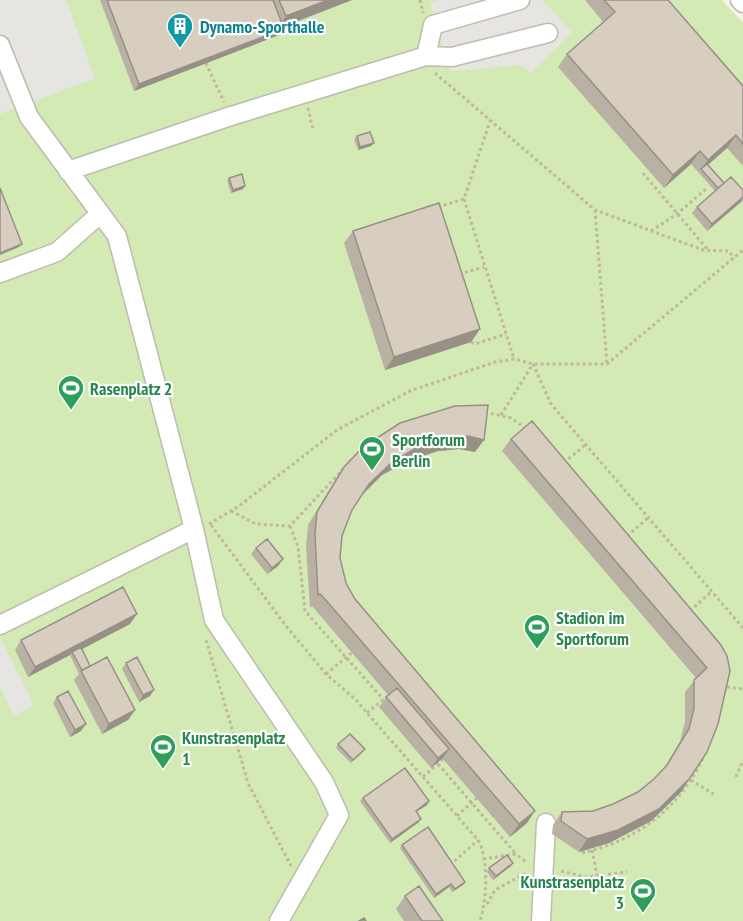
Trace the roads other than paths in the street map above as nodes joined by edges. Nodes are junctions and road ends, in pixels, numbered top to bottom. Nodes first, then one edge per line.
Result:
1 (520, 0) edge
2 (740, 0) edge
3 (743, 3) edge
4 (548, 33) dead end
5 (0, 45) edge
6 (426, 56) junction
7 (68, 171) junction
8 (100, 214) junction
9 (0, 273) edge
10 (202, 526) junction
11 (0, 625) edge
12 (546, 823) dead end
13 (279, 921) edge
14 (541, 921) edge

1 - 6 street
2 - 3 street
4 - 6 street
5 - 7 street
6 - 7 street
7 - 8 street
8 - 9 street
8 - 10 street
10 - 11 street
10 - 13 street
12 - 14 street

